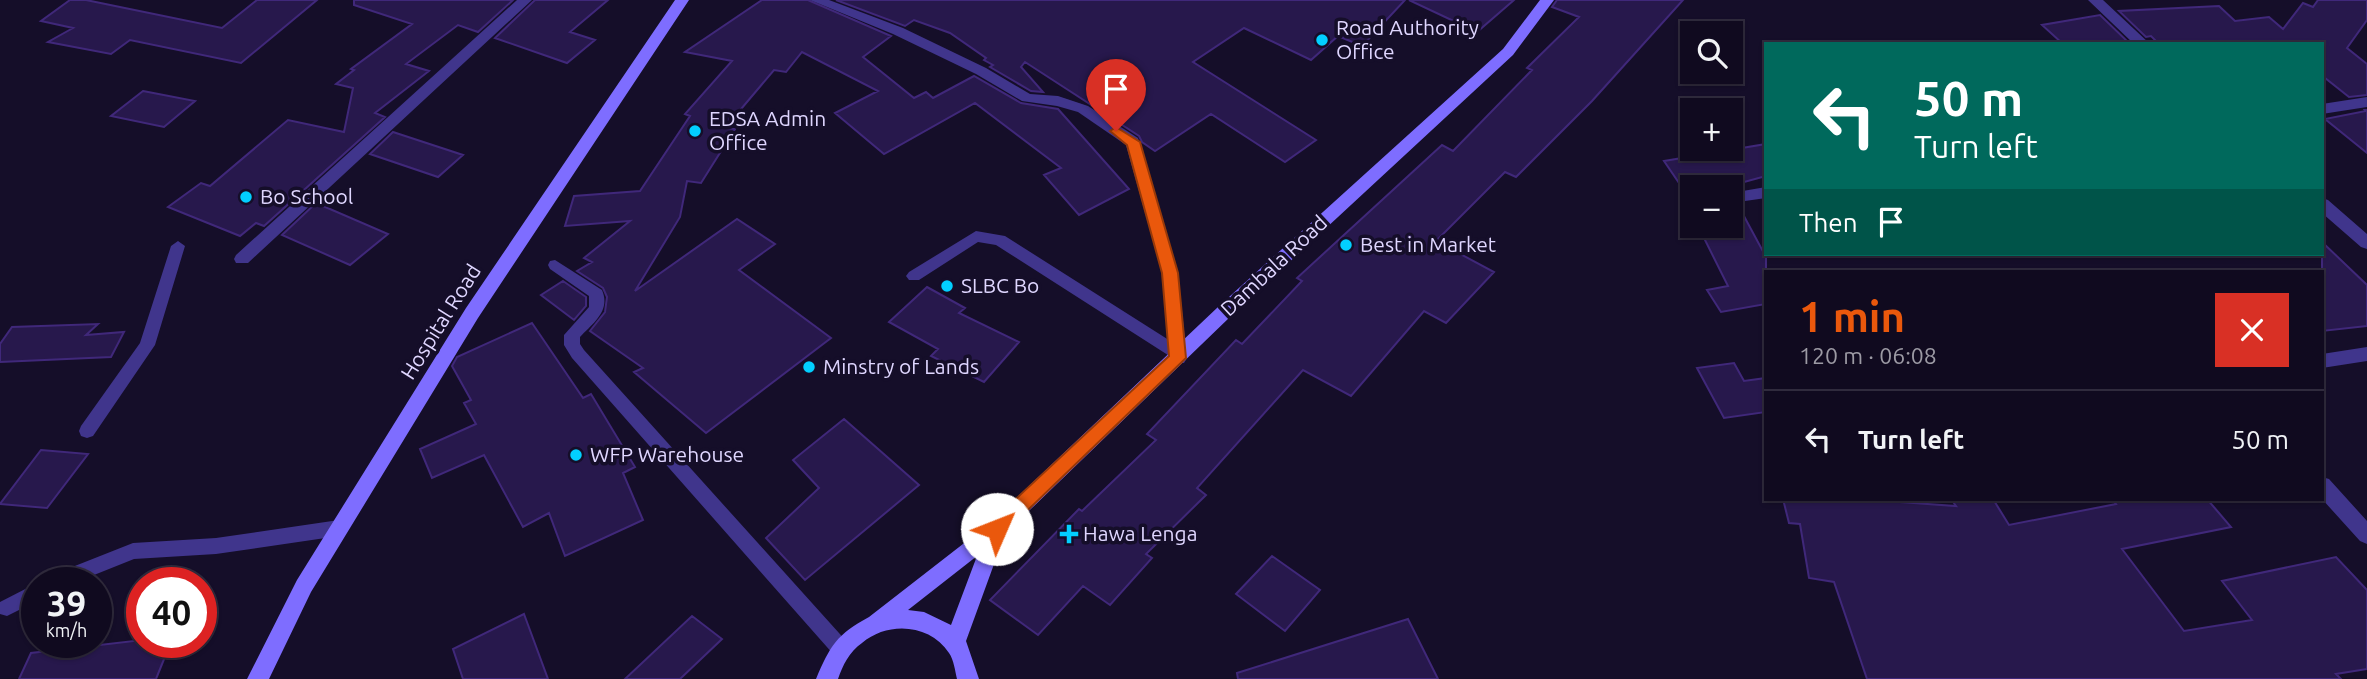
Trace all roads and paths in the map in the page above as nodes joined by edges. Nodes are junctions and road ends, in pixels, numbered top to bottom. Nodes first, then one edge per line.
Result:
1 (525, 0) edge
2 (682, 0) edge
3 (817, 0) edge
4 (1547, 0) edge
5 (2095, 0) edge
6 (2141, 42) edge
7 (2367, 102) edge
8 (2324, 109) edge
9 (1764, 192) edge
10 (1743, 196) edge
11 (2324, 206) edge
12 (2367, 243) edge
13 (178, 246) dead end
14 (242, 259) dead end
15 (555, 265) dead end
16 (914, 276) dead end
17 (2367, 354) edge
18 (1177, 356) junction
19 (2324, 360) edge
20 (87, 432) dead end
21 (2324, 487) edge
22 (339, 528) junction
23 (997, 529) junction
24 (2367, 534) edge
25 (92, 567) edge
26 (21, 600) edge
27 (7, 608) dead end
28 (877, 622) junction
29 (956, 640) junction
30 (841, 649) junction
31 (258, 679) edge
32 (815, 679) edge
33 (827, 679) edge
34 (968, 679) edge

1 - 14 street
2 - 22 street, Hospital Road
3 - 18 street
4 - 18 street, Dambala Road
5 - 6 street
7 - 8 street
9 - 10 street
11 - 12 street
13 - 20 lane
15 - 30 lane
16 - 18 lane
17 - 19 street
18 - 23 street, Dambala Road
21 - 24 street
22 - 25 lane
22 - 31 street, Hospital Road
23 - 28 street, Dambala Road
23 - 29 street, Dambala Road
26 - 27 lane
28 - 29 street
28 - 30 street, Dambala Road
29 - 34 street
30 - 32 street, Dambala Road
30 - 33 street

